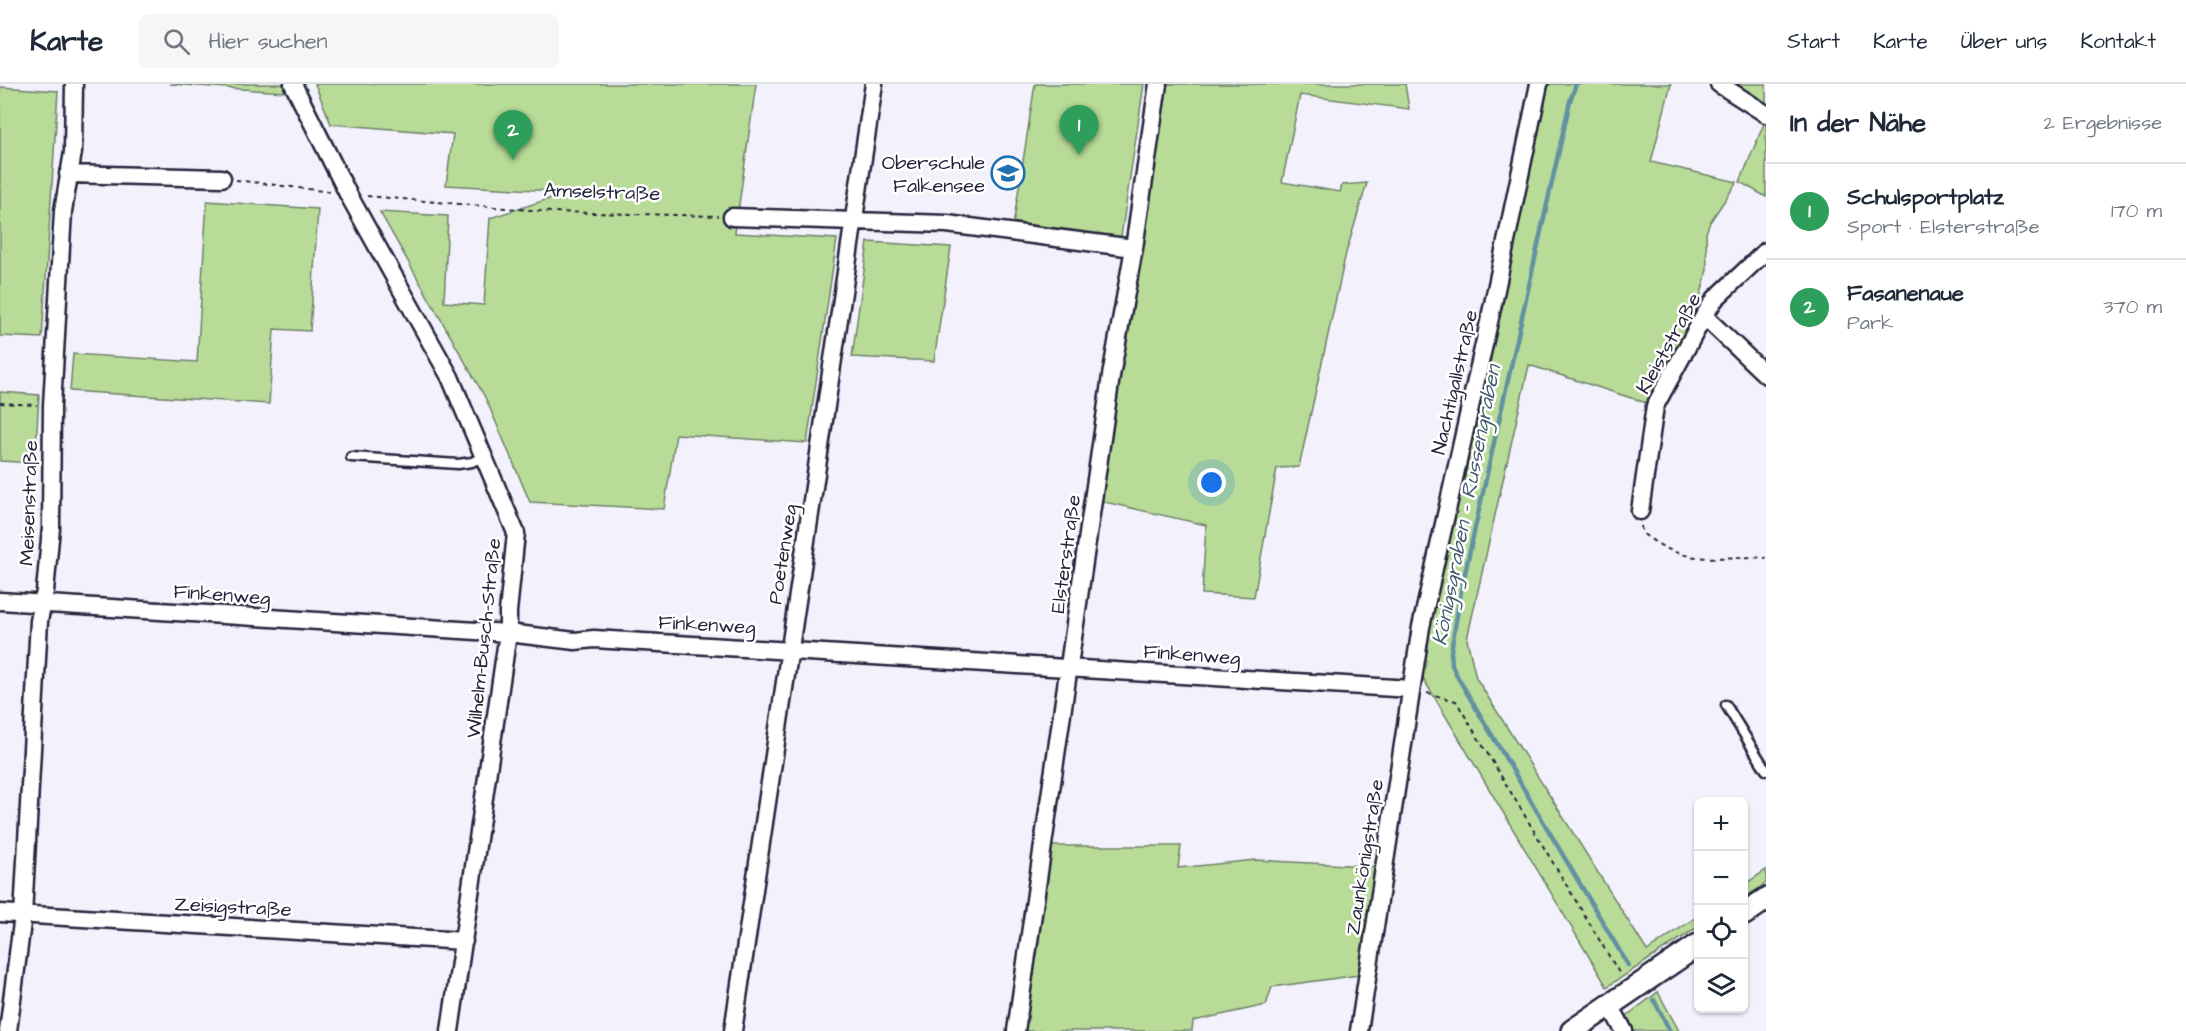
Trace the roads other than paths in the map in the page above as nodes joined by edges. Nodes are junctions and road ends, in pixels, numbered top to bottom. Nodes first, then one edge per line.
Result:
1 (74, 84) edge
2 (293, 84) edge
3 (874, 84) edge
4 (1158, 84) edge
5 (1539, 84) edge
6 (1719, 84) edge
7 (1766, 114) edge
8 (68, 174) junction
9 (222, 178) road end
10 (732, 217) road end
11 (853, 222) junction
12 (1134, 248) junction
13 (1766, 251) edge
14 (1704, 316) junction
15 (1766, 375) edge
16 (484, 456) junction
17 (351, 457) dead end
18 (1640, 511) road end
19 (0, 601) edge
20 (43, 604) junction
21 (508, 633) junction
22 (788, 650) junction
23 (1070, 667) junction
24 (1411, 689) junction
25 (1726, 705) dead end
26 (1766, 770) edge
27 (1766, 898) edge
28 (1748, 911) edge
29 (0, 914) edge
30 (23, 915) junction
31 (464, 940) junction
32 (1694, 948) edge
33 (1610, 1005) junction
34 (8, 1031) edge
35 (450, 1031) edge
36 (733, 1031) edge
37 (1016, 1031) edge
38 (1359, 1031) edge
39 (1572, 1031) edge
40 (1624, 1031) edge

1 - 8 street, Meisenstraße
2 - 16 street, Wilhelm-Busch-Straße
3 - 11 street, Poetenweg
4 - 12 street, Elsterstraße
5 - 24 street, Nachtigallstraße
6 - 7 street
8 - 9 street
8 - 20 street, Meisenstraße
10 - 11 street
11 - 12 street
11 - 22 street, Poetenweg
12 - 23 street, Elsterstraße
13 - 14 street, Kleiststraße
14 - 15 street
14 - 18 street, Kleiststraße
16 - 17 lane
16 - 21 street, Wilhelm-Busch-Straße
19 - 20 street, Finkenweg
20 - 21 street, Finkenweg
20 - 30 street, Meisenstraße
21 - 22 street, Finkenweg
21 - 31 street, Wilhelm-Busch-Straße
22 - 23 street, Finkenweg
22 - 36 street, Poetenweg
23 - 24 street, Finkenweg
23 - 37 street, Elsterstraße
24 - 38 street, Zaunkönigstraße
25 - 26 lane
27 - 28 street
29 - 30 street, Zeisigstraße
30 - 31 street, Zeisigstraße
30 - 34 street, Meisenstraße
31 - 35 street, Wilhelm-Busch-Straße
32 - 33 street
33 - 39 street
33 - 40 street

